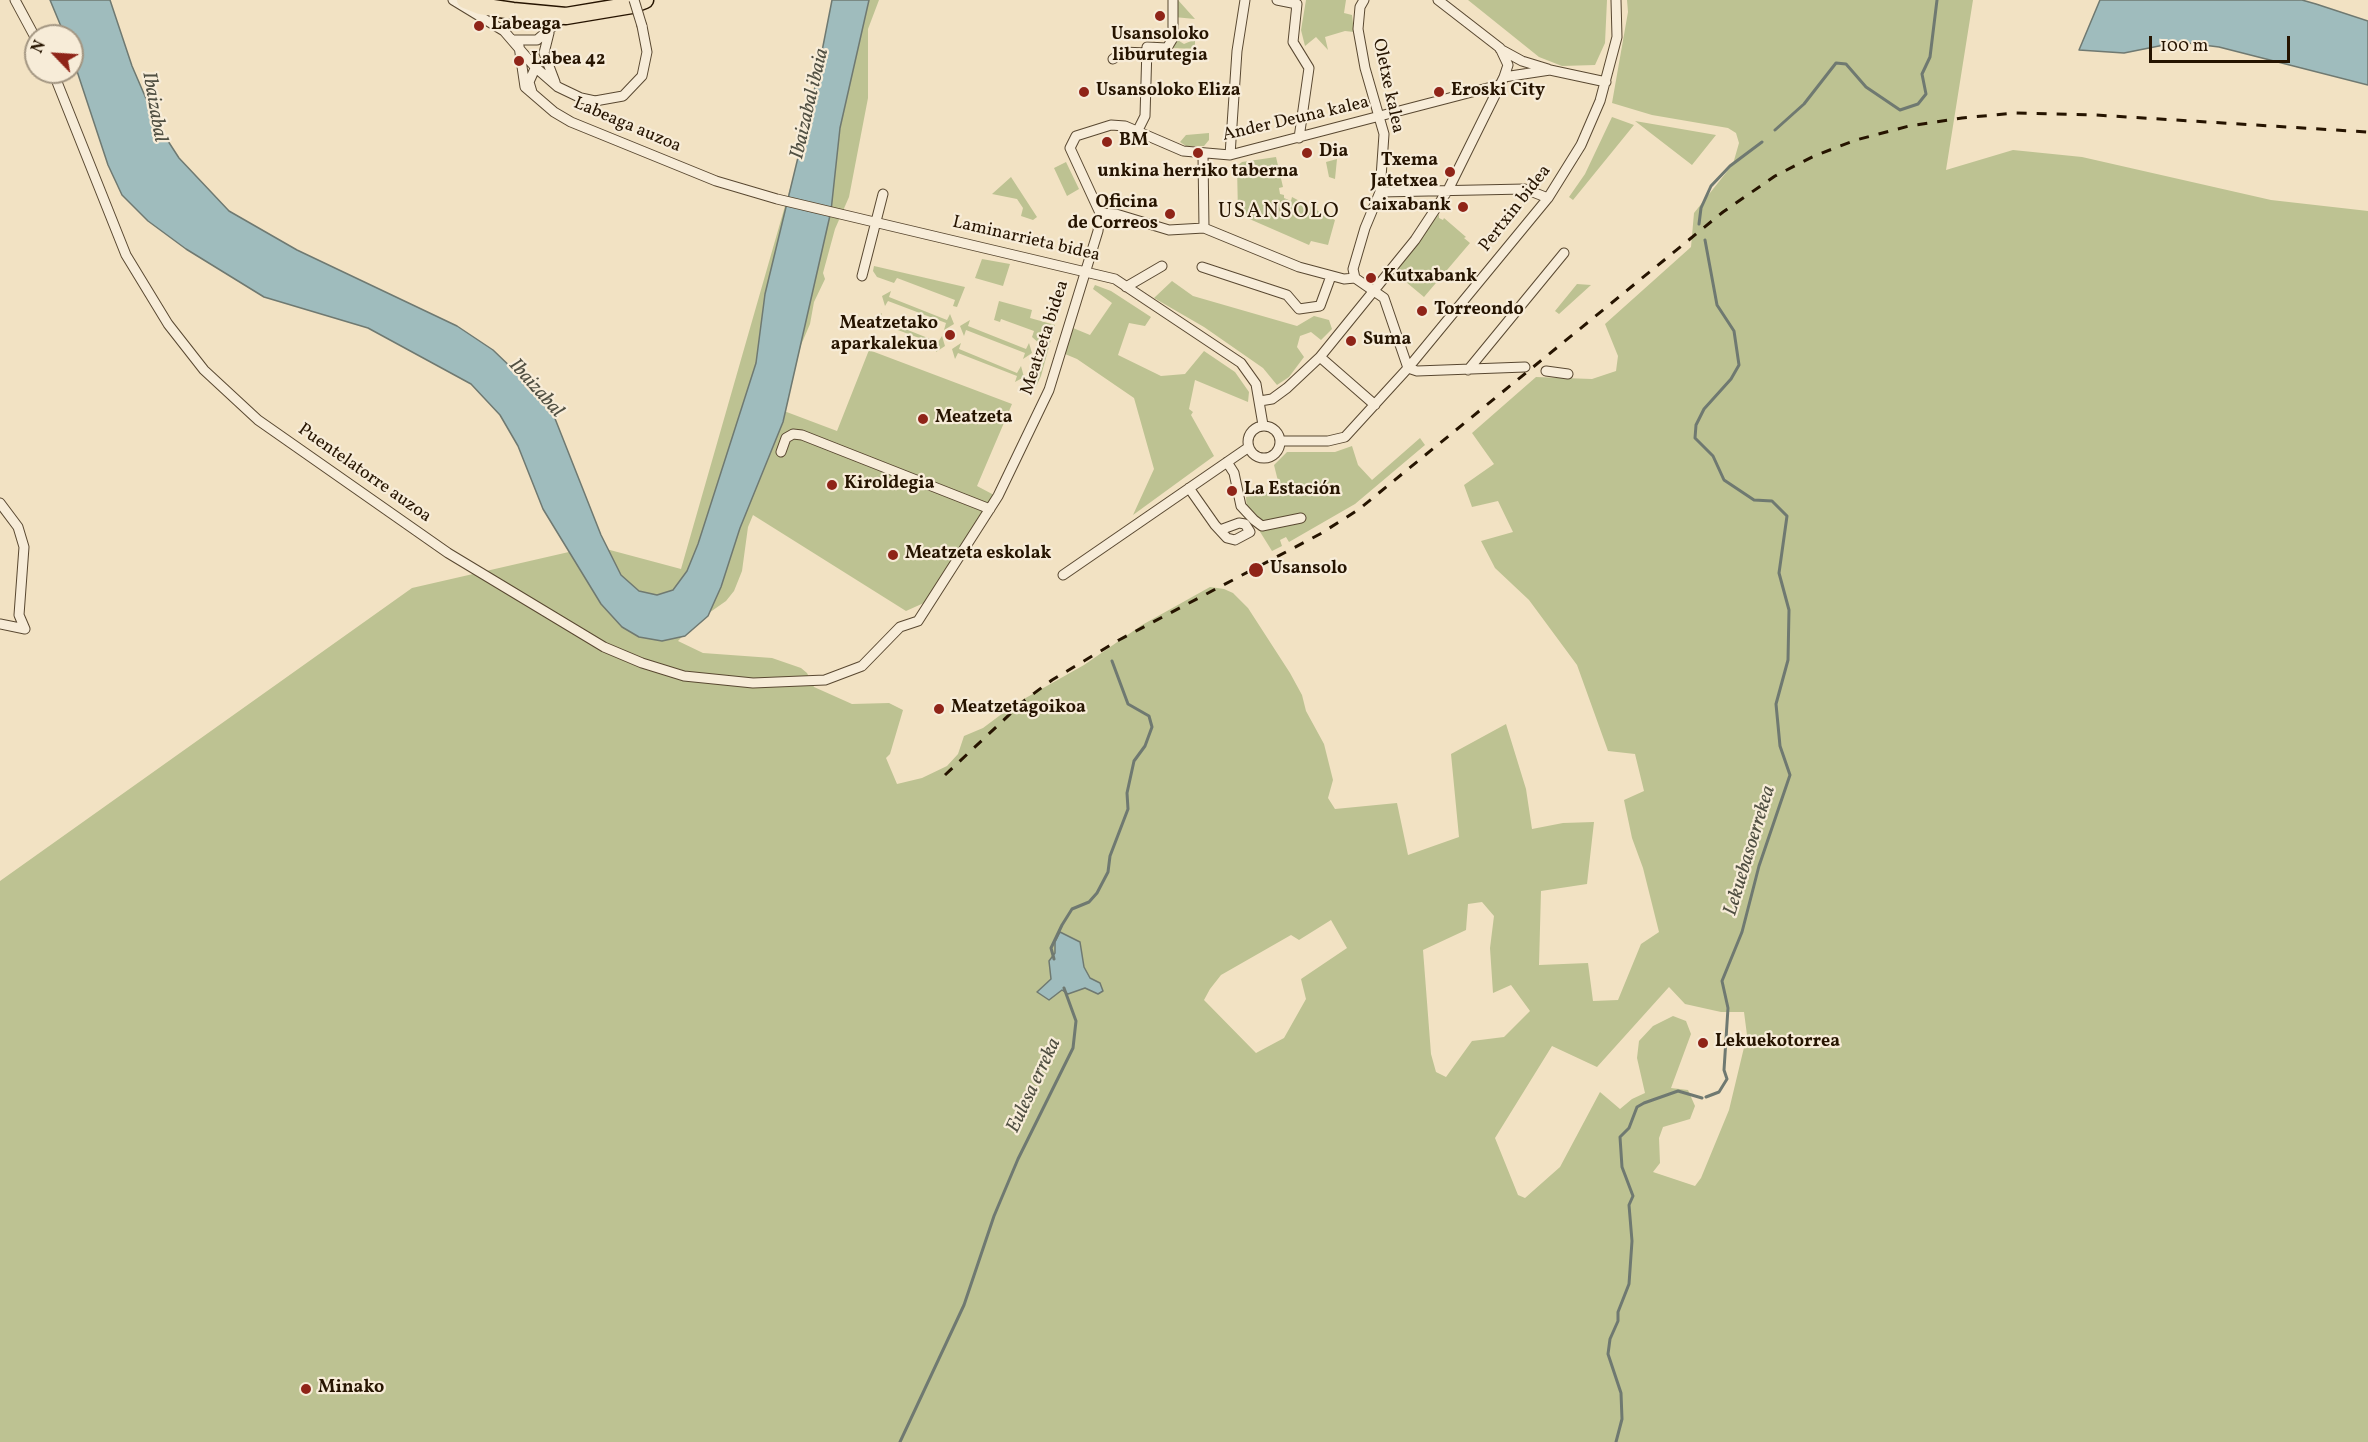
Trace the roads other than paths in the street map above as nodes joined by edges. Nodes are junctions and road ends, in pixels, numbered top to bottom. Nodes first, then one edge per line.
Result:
1 (15, 0) edge
2 (453, 0) edge
3 (465, 0) edge
4 (634, 0) edge
5 (645, 0) edge
6 (1173, 0) edge
7 (1245, 0) edge
8 (1277, 0) edge
9 (1364, 0) edge
10 (1438, 0) edge
11 (1616, 0) edge
12 (486, 1) edge
13 (513, 11) junction
14 (566, 16) junction
15 (29, 24) edge
16 (549, 33) junction
17 (516, 43) junction
18 (1147, 50) junction
19 (1502, 51) junction
20 (544, 53) junction
21 (1113, 58) dead end
22 (534, 69) junction
23 (1550, 70) junction
24 (521, 71) junction
25 (1537, 72) junction
26 (1502, 81) junction
27 (1606, 82) junction
28 (58, 84) edge
29 (558, 87) junction
30 (532, 92) junction
31 (1380, 117) junction
32 (1137, 132) junction
33 (1299, 138) junction
34 (1203, 155) junction
35 (1230, 155) junction
36 (716, 181) joint
37 (1448, 190) junction
38 (1380, 192) junction
39 (883, 194) dead end
40 (1548, 198) junction
41 (1100, 213) junction
42 (876, 223) junction
43 (1204, 228) junction
44 (1564, 253) dead end
45 (1162, 266) dead end
46 (1203, 267) dead end
47 (1085, 273) junction
48 (862, 276) dead end
49 (1331, 276) junction
50 (1355, 278) junction
51 (1126, 287) junction
52 (1375, 291) junction
53 (1320, 357) junction
54 (1526, 367) dead end
55 (1413, 370) junction
56 (1468, 370) junction
57 (1546, 371) dead end
58 (1568, 374) dead end
59 (1260, 400) junction
60 (1375, 405) junction
61 (1263, 425) junction
62 (1281, 441) junction
63 (1249, 447) junction
64 (781, 452) dead end
65 (1227, 462) junction
66 (1189, 488) junction
67 (0, 503) edge
68 (990, 509) junction
69 (1301, 518) dead end
70 (1220, 530) dead end
71 (1063, 575) dead end
72 (0, 624) edge
73 (831, 679) joint

1 - 15 street
2 - 17 street, Labeaga auzoa
3 - 13 highway
4 - 29 street, Labeaga auzoa, bridge
5 - 14 highway
6 - 18 street
7 - 35 street
8 - 33 street
9 - 31 street, Oletxe kalea
10 - 19 street
11 - 27 street, Pertxin bidea
12 - 13 highway
13 - 14 highway
14 - 16 street
16 - 17 street
16 - 20 street
17 - 22 street, Labeaga auzoa
17 - 24 street, Labeaga auzoa
18 - 21 street
18 - 32 street
19 - 23 street
19 - 25 street
19 - 26 street
20 - 22 street
20 - 29 street, Labeaga auzoa
22 - 24 street
22 - 29 street, Labeaga auzoa
22 - 30 street
23 - 25 street, Ander Deuna kalea
23 - 27 street
24 - 30 street, Labeaga auzoa
25 - 26 street, Ander Deuna kalea
26 - 31 street, Ander Deuna kalea
26 - 37 street
27 - 40 street, Pertxin bidea
28 - 73 street, Puentelatorre auzoa
30 - 36 street, Labeaga auzoa
31 - 33 street, Ander Deuna kalea
31 - 38 street, Oletxe kalea
32 - 34 street, Ander Deuna kalea
32 - 41 street, Ander Deuna kalea
33 - 35 street, Ander Deuna kalea
34 - 35 street, Ander Deuna kalea
34 - 43 street, Ander Deuna kalea
36 - 42 street, Laminarrieta bidea
37 - 38 street
37 - 40 street
37 - 52 street
38 - 50 street, Oletxe kalea
39 - 42 street
40 - 55 street, Pertxin bidea
41 - 43 street
41 - 47 street
42 - 47 street, Laminarrieta bidea
42 - 48 street
43 - 49 street
44 - 56 street
45 - 51 street
46 - 49 street
47 - 51 street, Laminarrieta bidea
47 - 68 street, Meatzeta bidea
49 - 50 street
50 - 52 street
51 - 59 street, Laminarrieta bidea
52 - 53 street
52 - 55 street
53 - 59 street
53 - 60 street
54 - 56 street
55 - 56 street
55 - 60 street, Pertxin bidea
57 - 58 street
59 - 61 street, Laminarrieta bidea
60 - 62 street, Pertxin bidea
61 - 62 street
61 - 63 street
62 - 63 street
63 - 65 street
64 - 68 street
65 - 66 street
65 - 69 street
66 - 70 street
66 - 71 street
67 - 72 street
68 - 73 street, Meatzeta bidea

